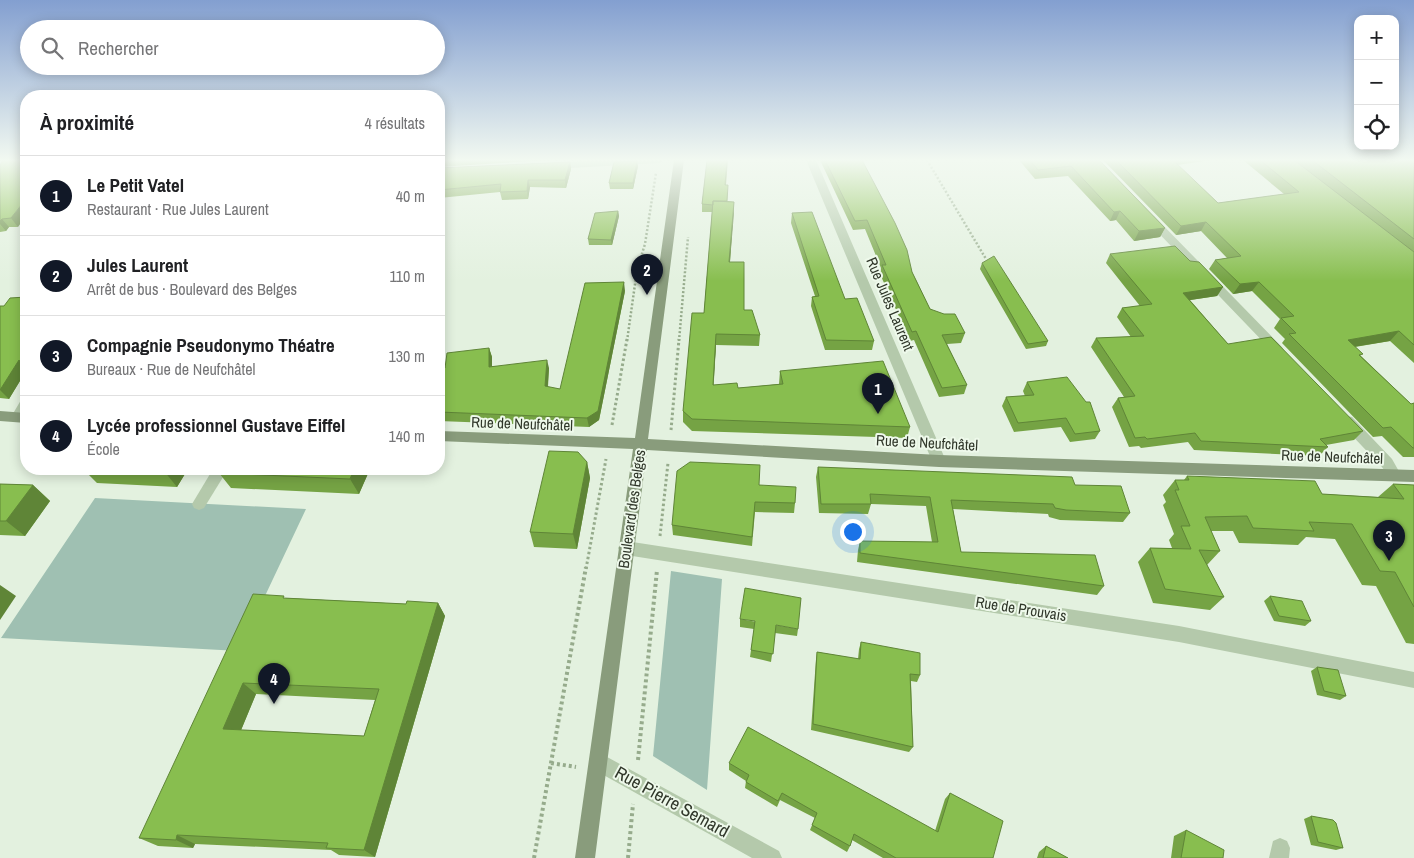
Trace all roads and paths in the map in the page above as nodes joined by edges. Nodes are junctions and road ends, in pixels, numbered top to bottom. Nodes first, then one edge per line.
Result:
1 (652, 200) edge
2 (674, 200) edge
3 (828, 200) edge
4 (951, 200) edge
5 (1142, 210) edge
6 (689, 233) dead end
7 (986, 259) edge
8 (1285, 358) edge
9 (1340, 414) edge
10 (0, 416) edge
11 (20, 418) edge
12 (445, 436) edge
13 (608, 443) junction
14 (640, 444) junction
15 (670, 446) junction
16 (940, 461) junction
17 (217, 475) edge
18 (1394, 476) junction
19 (1414, 476) edge
20 (199, 504) dead end
21 (626, 548) junction
22 (658, 552) junction
23 (1414, 680) edge
24 (551, 763) junction
25 (597, 766) junction
26 (636, 781) junction
27 (534, 858) edge
28 (585, 858) edge
29 (628, 858) edge
30 (772, 858) edge

1 - 13 path
2 - 14 main road, Boulevard des Belges
3 - 16 street, Rue Jules Laurent
4 - 7 path
5 - 8 street
6 - 15 path
9 - 18 street
10 - 11 main road
12 - 13 main road, Rue de Neufchâtel
13 - 14 main road, Rue de Neufchâtel
13 - 24 path
14 - 15 main road, Rue de Neufchâtel
14 - 21 main road, Boulevard des Belges
15 - 16 main road, Rue de Neufchâtel
15 - 22 path
16 - 18 main road, Rue de Neufchâtel
17 - 20 street
18 - 19 main road, Rue de Neufchâtel
21 - 22 street, Rue de Prouvais
21 - 25 main road, Boulevard des Belges
22 - 23 street, Rue de Prouvais
22 - 26 path
24 - 25 path
24 - 27 path
25 - 26 street, Rue Pierre Semard
25 - 28 main road, Boulevard des Belges
26 - 29 path
26 - 30 street, Rue Pierre Semard

